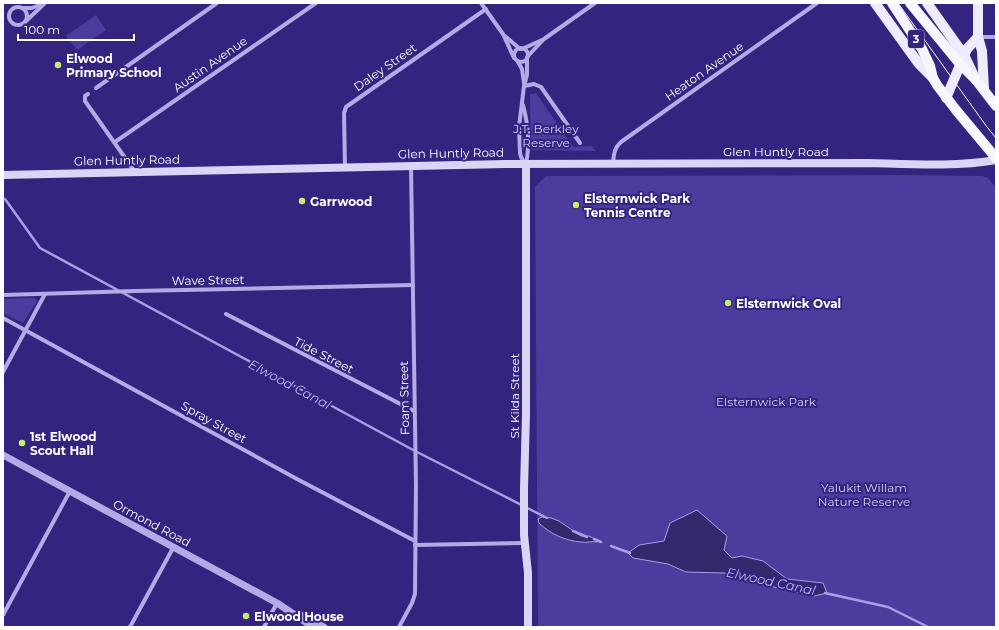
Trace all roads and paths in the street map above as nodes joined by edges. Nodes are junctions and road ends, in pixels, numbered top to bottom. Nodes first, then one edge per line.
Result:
1 (19, 3) edge
2 (44, 3) edge
3 (217, 3) edge
4 (316, 3) edge
5 (481, 3) edge
6 (595, 3) edge
7 (817, 3) edge
8 (875, 3) edge
9 (892, 3) edge
10 (910, 3) edge
11 (927, 3) edge
12 (978, 3) edge
13 (10, 4) edge
14 (23, 8) junction
15 (486, 9) junction
16 (10, 11) junction
17 (24, 23) junction
18 (503, 34) junction
19 (978, 37) junction
20 (996, 37) edge
21 (544, 39) junction
22 (521, 49) junction
23 (514, 58) junction
24 (527, 58) junction
25 (962, 60) junction
26 (518, 62) junction
27 (933, 78) junction
28 (524, 86) junction
29 (96, 88) dead end
30 (984, 89) junction
31 (88, 94) dead end
32 (946, 98) junction
33 (523, 104) junction
34 (996, 106) edge
35 (115, 142) junction
36 (580, 143) dead end
37 (996, 159) edge
38 (613, 163) junction
39 (526, 164) junction
40 (411, 166) junction
41 (345, 167) junction
42 (135, 172) junction
43 (3, 175) edge
44 (414, 285) junction
45 (45, 294) junction
46 (3, 295) edge
47 (226, 314) dead end
48 (3, 318) edge
49 (26, 330) junction
50 (3, 372) edge
51 (414, 412) junction
52 (3, 455) edge
53 (70, 491) junction
54 (415, 543) junction
55 (525, 543) junction
56 (173, 548) junction
57 (277, 602) junction
58 (290, 611) junction
59 (3, 615) edge
60 (130, 627) edge
61 (264, 627) edge
62 (313, 627) edge
63 (324, 627) edge
64 (399, 627) edge
65 (528, 627) edge

1 - 14 street
2 - 14 street
2 - 17 street
3 - 29 street
4 - 35 street, Austin Avenue
5 - 15 street
6 - 21 street
7 - 38 street, Heaton Avenue
8 - 27 main road
9 - 27 highway, 3
10 - 25 highway, 3
11 - 25 main road
12 - 19 main road
13 - 16 street
14 - 16 street
14 - 17 street
15 - 18 street
15 - 41 street, Daley Street
16 - 17 street
18 - 22 street
18 - 23 street
19 - 20 street
19 - 25 main road
19 - 30 main road
21 - 22 street
21 - 24 street
22 - 23 street
22 - 24 street
23 - 26 street
24 - 26 street
24 - 28 street
25 - 30 highway, 3
25 - 32 main road
26 - 28 street
27 - 32 highway, 3
28 - 33 street, St Kilda Street
28 - 36 street
30 - 34 highway, 3
31 - 35 street
32 - 37 highway, 3
33 - 39 street, St Kilda Street
33 - 39 street, St Kilda Street
35 - 42 street
37 - 38 main road, Glen Huntly Road
38 - 39 main road, Glen Huntly Road
39 - 40 main road, Glen Huntly Road
39 - 55 main road, St Kilda Street
40 - 41 main road, Glen Huntly Road
40 - 44 street, Foam Street
41 - 42 main road, Glen Huntly Road
42 - 43 main road, Glen Huntly Road
44 - 45 street, Wave Street
44 - 51 street, Foam Street
45 - 46 street, Wave Street
45 - 49 street
47 - 51 street, Tide Street
48 - 49 street, Spray Street
49 - 50 street
49 - 54 street, Spray Street
51 - 54 street, Foam Street
52 - 53 street, Ormond Road
53 - 56 street, Ormond Road
53 - 59 street
54 - 55 street, Spray Street
54 - 64 street, Foam Street
55 - 65 main road, St Kilda Street
56 - 57 street, Ormond Road
56 - 60 street
57 - 58 street, Ormond Road
57 - 61 street
58 - 62 street, Ormond Road
58 - 63 street, Ormond Road

